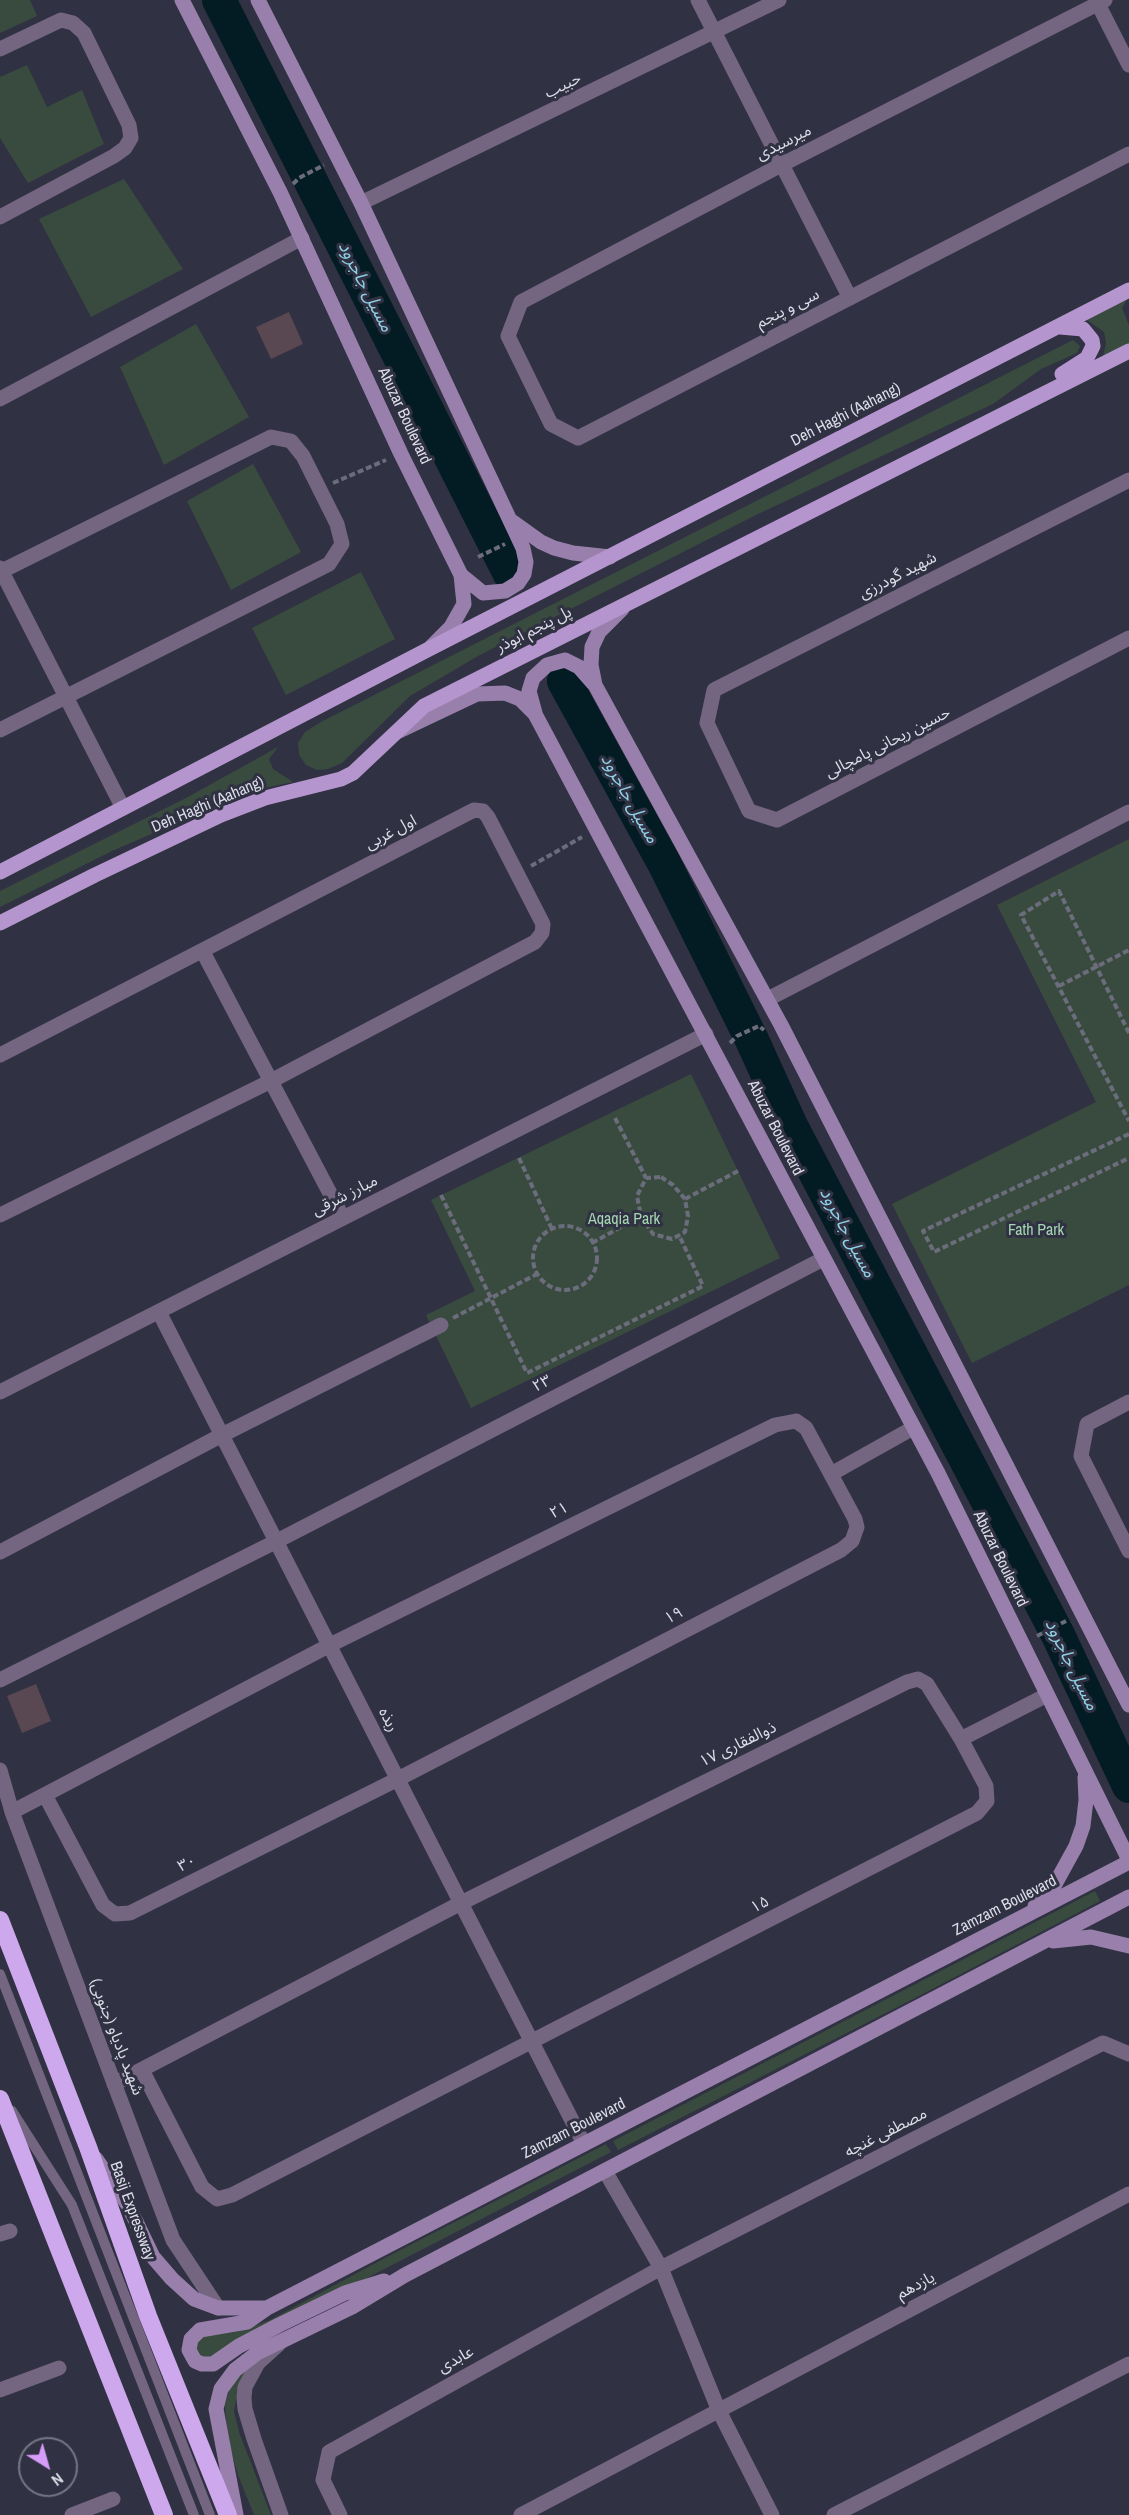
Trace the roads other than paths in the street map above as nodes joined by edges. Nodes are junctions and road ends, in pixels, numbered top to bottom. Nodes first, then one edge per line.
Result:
1 (182, 0) edge
2 (258, 0) edge
3 (698, 0) edge
4 (779, 0) edge
5 (1100, 1) edge
6 (714, 33) junction
7 (0, 49) edge
8 (1129, 65) edge
9 (1129, 154) edge
10 (781, 165) junction
11 (361, 203) junction
12 (0, 217) edge
13 (302, 238) junction
14 (1129, 290) edge
15 (850, 298) junction
16 (1058, 327) junction
17 (508, 336) joint
18 (1129, 351) edge
19 (1030, 397) junction
20 (0, 399) edge
21 (1129, 480) edge
22 (508, 518) junction
23 (610, 557) junction
24 (0, 571) edge
25 (579, 572) joint
26 (461, 575) junction
27 (630, 602) junction
28 (460, 633) joint
29 (1129, 638) edge
30 (429, 649) junction
31 (483, 676) joint
32 (595, 685) junction
33 (65, 696) junction
34 (535, 714) junction
35 (707, 723) joint
36 (0, 730) edge
37 (397, 733) junction
38 (123, 808) junction
39 (1129, 812) edge
40 (0, 872) edge
41 (0, 923) edge
42 (203, 952) junction
43 (768, 999) junction
44 (706, 1034) junction
45 (0, 1054) edge
46 (271, 1081) junction
47 (0, 1215) edge
48 (343, 1218) junction
49 (823, 1259) junction
50 (159, 1312) junction
51 (441, 1325) road end
52 (0, 1392) edge
53 (1129, 1402) edge
54 (806, 1428) joint
55 (913, 1428) junction
56 (222, 1435) junction
57 (831, 1474) junction
58 (277, 1541) junction
59 (1129, 1551) edge
60 (0, 1552) edge
61 (330, 1645) junction
62 (0, 1680) edge
63 (1047, 1695) junction
64 (1129, 1705) edge
65 (961, 1739) junction
66 (0, 1770) edge
67 (1085, 1771) junction
68 (398, 1779) junction
69 (986, 1786) joint
70 (45, 1795) junction
71 (12, 1812) junction
72 (1108, 1818) junction
73 (1129, 1834) edge
74 (1129, 1861) edge
75 (1129, 1897) edge
76 (461, 1903) junction
77 (1027, 1915) junction
78 (0, 1920) edge
79 (1038, 1943) junction
80 (1129, 1946) edge
81 (0, 1974) edge
82 (533, 2043) junction
83 (1129, 2054) edge
84 (141, 2070) junction
85 (114, 2084) junction
86 (0, 2093) edge
87 (0, 2099) edge
88 (584, 2145) junction
89 (88, 2147) junction
90 (605, 2171) junction
91 (1129, 2194) edge
92 (661, 2268) junction
93 (405, 2275) junction
94 (218, 2308) junction
95 (267, 2308) junction
96 (280, 2342) junction
97 (1129, 2364) edge
98 (59, 2368) dead end
99 (0, 2390) edge
100 (719, 2411) junction
101 (113, 2499) dead end
102 (72, 2515) edge
103 (164, 2515) edge
104 (194, 2515) edge
105 (210, 2515) edge
106 (228, 2515) edge
107 (236, 2515) edge
108 (281, 2515) edge
109 (340, 2515) edge
110 (521, 2515) edge
111 (772, 2515) edge
112 (834, 2515) edge

1 - 13 main road, Abuzar Boulevard
2 - 11 main road
3 - 6 street
4 - 6 street, حبیب
5 - 8 street
5 - 10 street, میرسیدی
6 - 10 street
6 - 11 street, حبیب
7 - 12 street
9 - 15 street, سی و پنجم
10 - 15 street
10 - 17 street, میرسیدی
11 - 22 main road
13 - 20 street
13 - 26 main road, Abuzar Boulevard
14 - 16 main road, Deh Haghi (Aahang)
15 - 17 street, سی و پنجم
16 - 19 main road
16 - 23 main road, Deh Haghi (Aahang)
18 - 19 main road
19 - 27 main road
21 - 35 street, شهید گودرزی
22 - 23 main road
22 - 26 main road
23 - 25 main road, Deh Haghi (Aahang)
24 - 33 street
24 - 33 street
25 - 28 main road, پل پنجم ابوذر
26 - 30 main road, Abuzar Boulevard
27 - 31 main road, پل پنجم ابوذر
27 - 32 main road
28 - 30 main road, Deh Haghi (Aahang)
29 - 35 street, حسین ریحانی پامچالی
30 - 38 main road, Deh Haghi (Aahang)
31 - 37 main road, Deh Haghi (Aahang)
32 - 34 main road
32 - 43 main road
33 - 36 street
33 - 38 street
34 - 37 main road, Abuzar Boulevard
34 - 44 main road, Abuzar Boulevard
37 - 41 main road, Deh Haghi (Aahang)
38 - 40 main road, Deh Haghi (Aahang)
39 - 43 street
42 - 45 street
42 - 46 street
42 - 46 street, اول غربی
43 - 64 main road
44 - 48 street, مبارز شرقی
44 - 49 main road, Abuzar Boulevard
46 - 47 street
46 - 48 street
48 - 50 street, مبارز شرقی
49 - 55 main road, Abuzar Boulevard
49 - 58 street, ۲۳
50 - 52 street, مبارز شرقی
50 - 56 street, ربذه
51 - 56 street
53 - 59 street
54 - 57 street, ۱۹
54 - 61 street, ۲۱
55 - 57 street
55 - 63 main road, Abuzar Boulevard
56 - 58 street, ربذه
56 - 60 street
57 - 68 street, ۱۹
58 - 61 street, ربذه
58 - 62 street, ۲۳
61 - 68 street, ربذه
61 - 70 street, ۲۱
63 - 65 street
63 - 67 main road, Abuzar Boulevard
65 - 69 street, ذوالفقاری ۱۷
65 - 76 street, ذوالفقاری ۱۷
66 - 71 street, شهید پادیاو (جنوبی)
67 - 72 main road, Abuzar Boulevard
67 - 77 main road
68 - 70 street, ۳۰
68 - 76 street, ربذه
69 - 82 street, ۱۵
70 - 71 street, ۲۱
71 - 85 street, شهید پادیاو (جنوبی)
72 - 73 main road
72 - 74 main road, Abuzar Boulevard
74 - 77 main road, Zamzam Boulevard
75 - 79 main road
76 - 82 street, ربذه
76 - 84 street
77 - 88 main road, Zamzam Boulevard
78 - 89 highway, Basij Expressway
79 - 80 main road
79 - 90 main road
81 - 105 lane
82 - 84 street, ۱۵
82 - 88 street, ربذه
83 - 92 street, مصطفی غنچه
84 - 85 street
85 - 94 street, شهید پادیاو (جنوبی)
86 - 104 lane
87 - 103 highway
88 - 95 main road, Zamzam Boulevard
89 - 94 main road, Zamzam Boulevard
89 - 106 highway, Basij Expressway
90 - 92 street
90 - 93 main road
91 - 100 street, یازدهم
92 - 100 street
92 - 109 street, عابدی
93 - 95 main road
93 - 96 main road
94 - 95 main road, Zamzam Boulevard
96 - 107 main road
96 - 108 street
97 - 112 street
98 - 99 street
100 - 110 street, یازدهم
100 - 111 street
101 - 102 street

